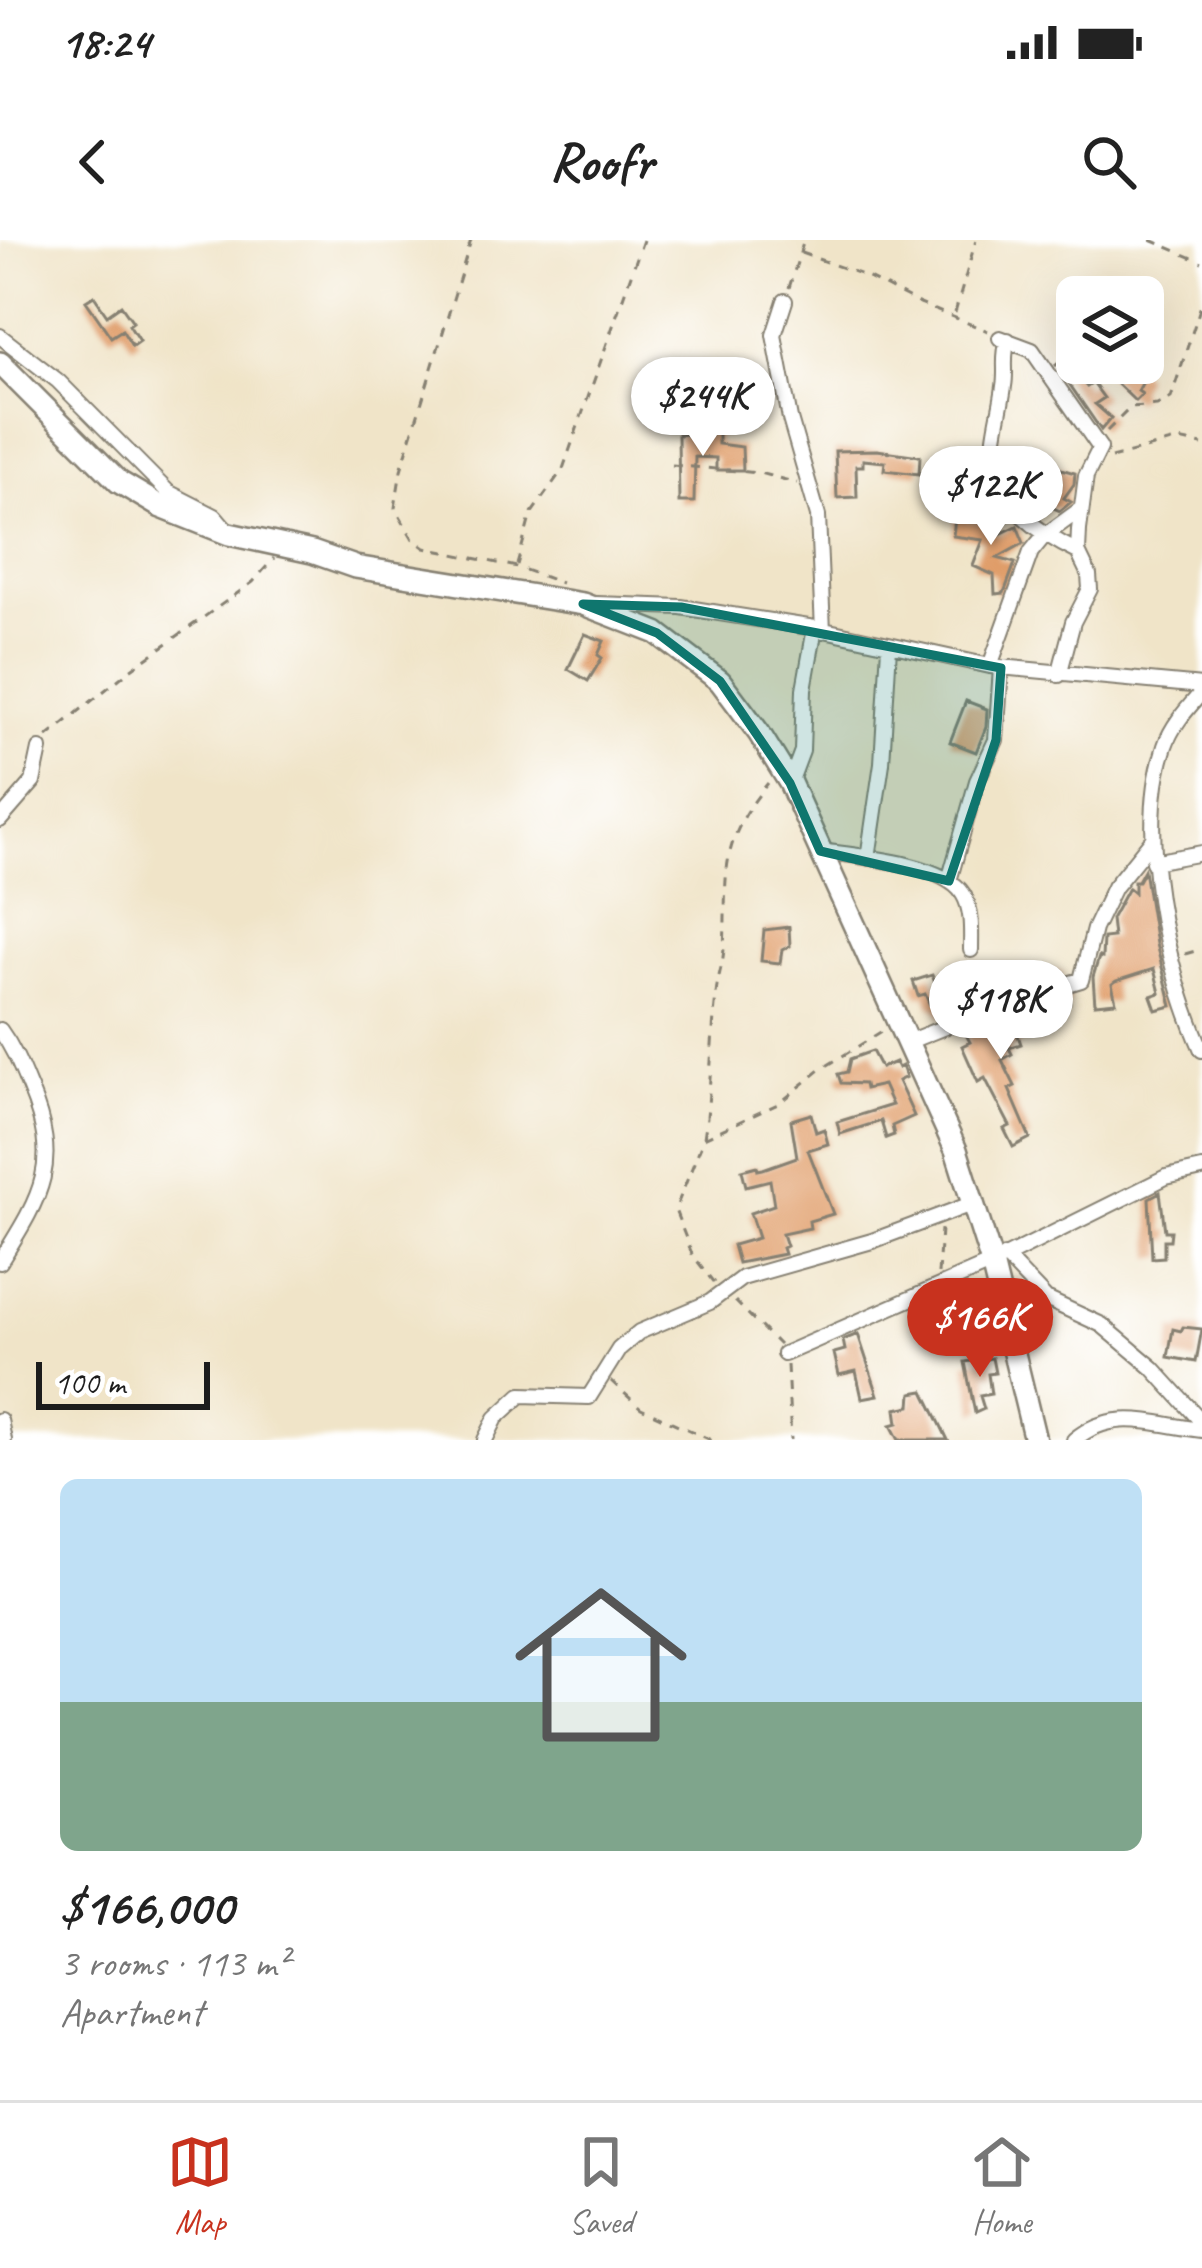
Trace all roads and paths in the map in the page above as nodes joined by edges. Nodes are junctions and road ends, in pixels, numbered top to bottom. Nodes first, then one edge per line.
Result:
1 (471, 240) edge
2 (643, 240) edge
3 (804, 240) edge
4 (976, 240) edge
5 (1151, 240) edge
6 (800, 253) junction
7 (1202, 262) edge
8 (784, 301) joint
9 (1202, 302) edge
10 (954, 316) junction
11 (0, 336) edge
12 (1004, 339) junction
13 (0, 363) edge
14 (1056, 365) edge
15 (1047, 372) junction
16 (1097, 441) junction
17 (1202, 445) edge
18 (1096, 460) junction
19 (672, 465) dead end
20 (811, 487) junction
21 (1081, 509) junction
22 (229, 534) junction
23 (1044, 536) junction
24 (283, 548) junction
25 (1078, 552) junction
26 (517, 567) junction
27 (579, 597) junction
28 (819, 629) junction
29 (889, 646) junction
30 (996, 667) junction
31 (1059, 675) junction
32 (1202, 689) edge
33 (40, 749) joint
34 (785, 775) junction
35 (0, 820) edge
36 (1153, 840) junction
37 (820, 850) junction
38 (1202, 854) edge
39 (868, 858) junction
40 (1154, 862) junction
41 (949, 881) junction
42 (1202, 949) edge
43 (971, 950) dead end
44 (1172, 957) junction
45 (0, 1030) edge
46 (900, 1033) junction
47 (1202, 1050) edge
48 (704, 1138) junction
49 (1202, 1169) edge
50 (974, 1203) junction
51 (943, 1216) junction
52 (996, 1261) junction
53 (0, 1262) edge
54 (937, 1288) junction
55 (724, 1290) junction
56 (784, 1354) dead end
57 (603, 1372) junction
58 (0, 1420) edge
59 (1202, 1423) edge
60 (4, 1440) edge
61 (484, 1440) edge
62 (711, 1440) edge
63 (1035, 1440) edge
64 (1074, 1440) edge

1 - 26 path
2 - 26 path
3 - 6 path
4 - 10 path
5 - 7 path
6 - 8 path
6 - 10 path
8 - 20 street
9 - 16 path
10 - 12 path
11 - 22 street
12 - 15 street
12 - 23 street
13 - 22 main road
14 - 15 path
15 - 16 street
16 - 18 street
17 - 18 path
18 - 21 street
19 - 20 path
20 - 28 street
21 - 23 street
21 - 25 street
22 - 24 main road
23 - 25 street
23 - 30 street
24 - 27 main road
24 - 33 path
25 - 31 street
26 - 27 path
27 - 28 street
27 - 34 main road
28 - 29 street
28 - 34 street
29 - 30 street
29 - 39 street
30 - 31 street
30 - 41 street
31 - 32 street
32 - 36 street
33 - 35 street
34 - 37 main road
34 - 48 path
36 - 40 street
36 - 46 street
37 - 39 street
37 - 46 main road
38 - 40 street
39 - 41 street
40 - 44 street
41 - 43 street
42 - 44 path
44 - 47 street
45 - 53 street
46 - 48 path
46 - 50 main road
48 - 55 path
49 - 52 street
50 - 51 street
50 - 52 main road
51 - 54 path
51 - 55 street
52 - 54 street
52 - 59 street
52 - 63 main road
54 - 56 street
55 - 57 street
57 - 61 street
57 - 62 path
58 - 60 street
59 - 64 street

